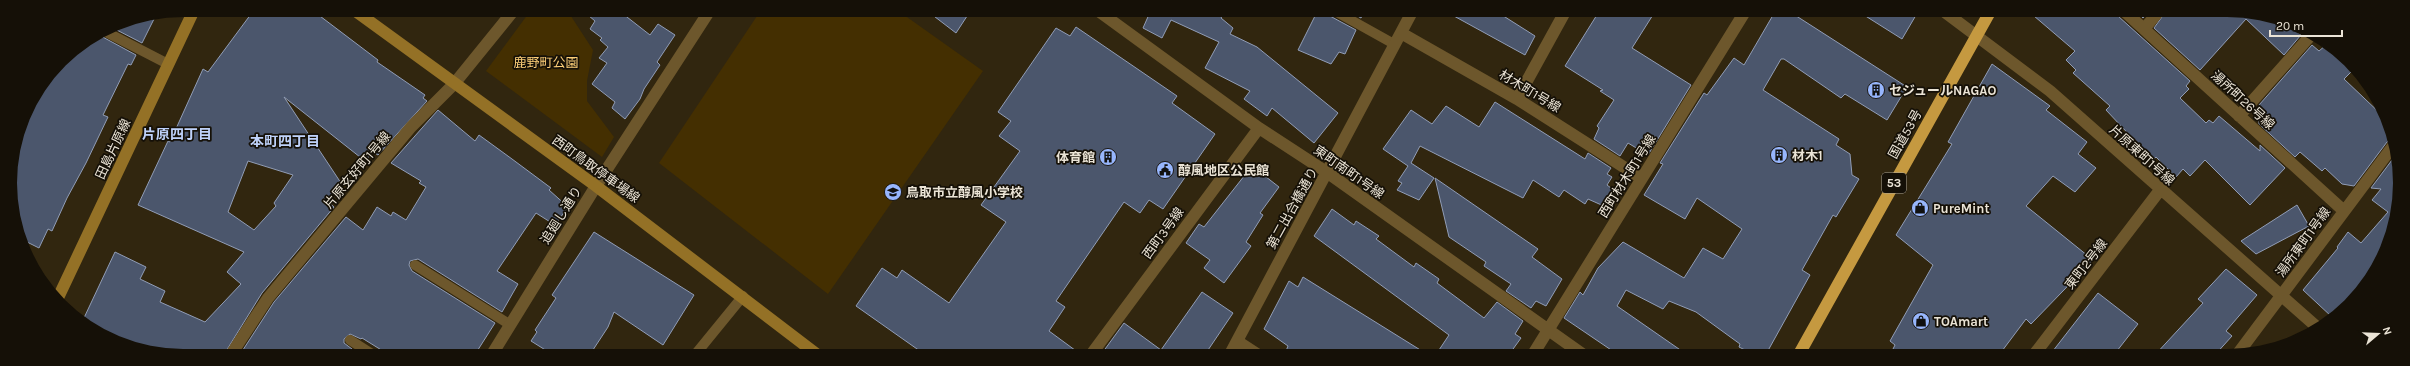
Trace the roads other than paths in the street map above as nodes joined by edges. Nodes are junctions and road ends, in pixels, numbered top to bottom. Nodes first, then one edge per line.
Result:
1 (191, 17) edge
2 (363, 17) edge
3 (508, 17) edge
4 (705, 17) edge
5 (1106, 17) edge
6 (1346, 17) edge
7 (1409, 17) edge
8 (1562, 17) edge
9 (1742, 17) edge
10 (1950, 17) edge
11 (1987, 17) edge
12 (2131, 17) edge
13 (2154, 17) edge
14 (2144, 29) junction
15 (1401, 33) junction
16 (110, 34) edge
17 (1976, 38) junction
18 (2308, 38) edge
19 (1394, 44) junction
20 (168, 64) junction
21 (454, 84) junction
22 (1517, 99) junction
23 (2239, 116) junction
24 (1259, 128) junction
25 (2390, 150) edge
26 (1328, 173) junction
27 (1641, 178) junction
28 (596, 186) junction
29 (2160, 190) junction
30 (2344, 211) junction
31 (415, 265) dead end
32 (60, 294) edge
33 (743, 296) junction
34 (2281, 297) junction
35 (509, 324) junction
36 (2314, 324) edge
37 (1549, 329) junction
38 (350, 340) dead end
39 (1237, 341) junction
40 (235, 349) edge
41 (364, 349) edge
42 (495, 349) edge
43 (700, 349) edge
44 (810, 349) edge
45 (1095, 349) edge
46 (1233, 349) edge
47 (1249, 349) edge
48 (1536, 349) edge
49 (1576, 349) edge
50 (1802, 349) edge
51 (2039, 349) edge
52 (2242, 349) edge

1 - 20 main road, 田島片原線
2 - 21 main road, 西町鳥取停車場線
3 - 21 street, 片原玄好町1号線
4 - 28 street, 追廻し通り
5 - 24 street, 東町南町1号線
6 - 19 lane
7 - 15 street, 第二出合橋通り
8 - 22 street
9 - 27 street, 西町材木町1号線
10 - 17 street, 片原東町1号線
11 - 17 highway, 国道53号 / 53
12 - 14 street, 湯所町26号線
13 - 14 street
14 - 23 street, 湯所町26号線
15 - 19 street, 第二出合橋通り
15 - 22 street, 材木町1号線
16 - 20 lane
17 - 29 street, 片原東町1号線
17 - 50 highway, 国道53号 / 53
18 - 23 street
19 - 26 street, 第二出合橋通り
20 - 32 main road, 田島片原線
21 - 28 main road, 西町鳥取停車場線
21 - 40 street, 片原玄好町1号線
22 - 27 street, 材木町1号線
23 - 30 street, 湯所町26号線
24 - 26 street, 東町南町1号線
24 - 45 street, 西町3号線
25 - 30 street, 湯所東町1号線
26 - 37 street, 東町南町1号線
26 - 39 street, 第二出合橋通り
27 - 37 street, 西町材木町1号線
28 - 33 main road, 西町鳥取停車場線
28 - 35 street, 追廻し通り
29 - 34 street, 片原東町1号線
29 - 51 street, 東町2号線
30 - 34 street, 湯所東町1号線
31 - 35 lane
33 - 43 lane
33 - 44 main road, 西町鳥取停車場線
34 - 36 street, 片原東町1号線
34 - 52 street, 湯所東町1号線
35 - 42 street, 追廻し通り
37 - 48 street, 西町材木町1号線
37 - 49 street, 東町南町1号線
38 - 41 lane
39 - 46 street, 第二出合橋通り
39 - 47 street

